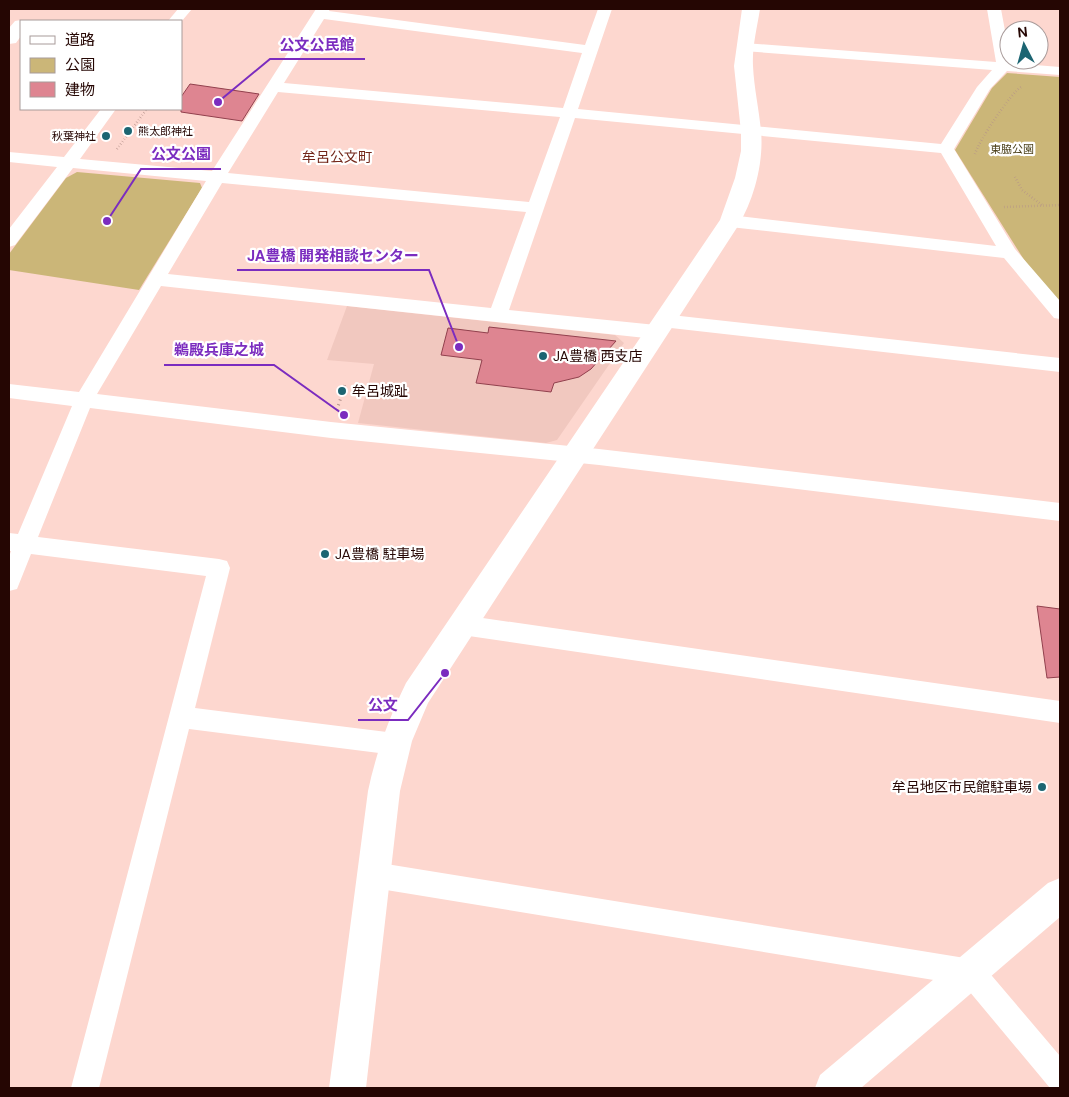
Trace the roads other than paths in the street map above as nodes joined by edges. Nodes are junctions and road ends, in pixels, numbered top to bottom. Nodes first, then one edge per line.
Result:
1 (185, 9) edge
2 (605, 9) edge
3 (751, 9) edge
4 (994, 9) edge
5 (322, 11) edge
6 (176, 20) edge
7 (20, 27) edge
8 (999, 38) edge
9 (9, 39) edge
10 (744, 47) junction
11 (591, 50) junction
12 (999, 66) edge
13 (1000, 70) edge
14 (276, 87) junction
15 (108, 110) edge
16 (569, 113) junction
17 (752, 129) junction
18 (946, 149) junction
19 (9, 157) edge
20 (67, 162) junction
21 (217, 177) junction
22 (537, 208) junction
23 (730, 221) junction
24 (9, 241) edge
25 (1009, 253) junction
26 (157, 279) junction
27 (1060, 312) edge
28 (498, 315) junction
29 (658, 326) junction
30 (1060, 365) edge
31 (9, 391) edge
32 (84, 400) junction
33 (575, 454) junction
34 (1060, 512) edge
35 (17, 543) edge
36 (9, 582) edge
37 (462, 625) junction
38 (1060, 712) edge
39 (180, 717) junction
40 (395, 744) junction
41 (374, 875) junction
42 (1060, 895) edge
43 (971, 973) junction
44 (1060, 1078) edge
45 (85, 1088) edge
46 (347, 1088) edge
47 (832, 1088) edge

1 - 6 street
2 - 11 street
3 - 10 street
4 - 8 street
5 - 11 street
5 - 14 street
7 - 9 street
10 - 12 street
10 - 17 street
11 - 16 street
13 - 18 street
14 - 16 street
14 - 21 street
15 - 20 street
16 - 17 street
16 - 22 street
17 - 18 street
17 - 23 street
18 - 25 street
19 - 20 street
20 - 21 street
20 - 24 street
21 - 22 street
21 - 26 street
22 - 28 street
23 - 25 street
23 - 29 street
25 - 27 street
26 - 28 street
26 - 32 street
28 - 29 street
29 - 30 street
29 - 33 street
31 - 32 street
32 - 33 street
32 - 35 street
33 - 34 street
33 - 37 street
35 - 36 street
35 - 39 street
37 - 38 street
37 - 40 street
39 - 40 street
39 - 45 street
40 - 41 street
41 - 43 street
41 - 46 street
42 - 43 street
43 - 44 street
43 - 47 street

